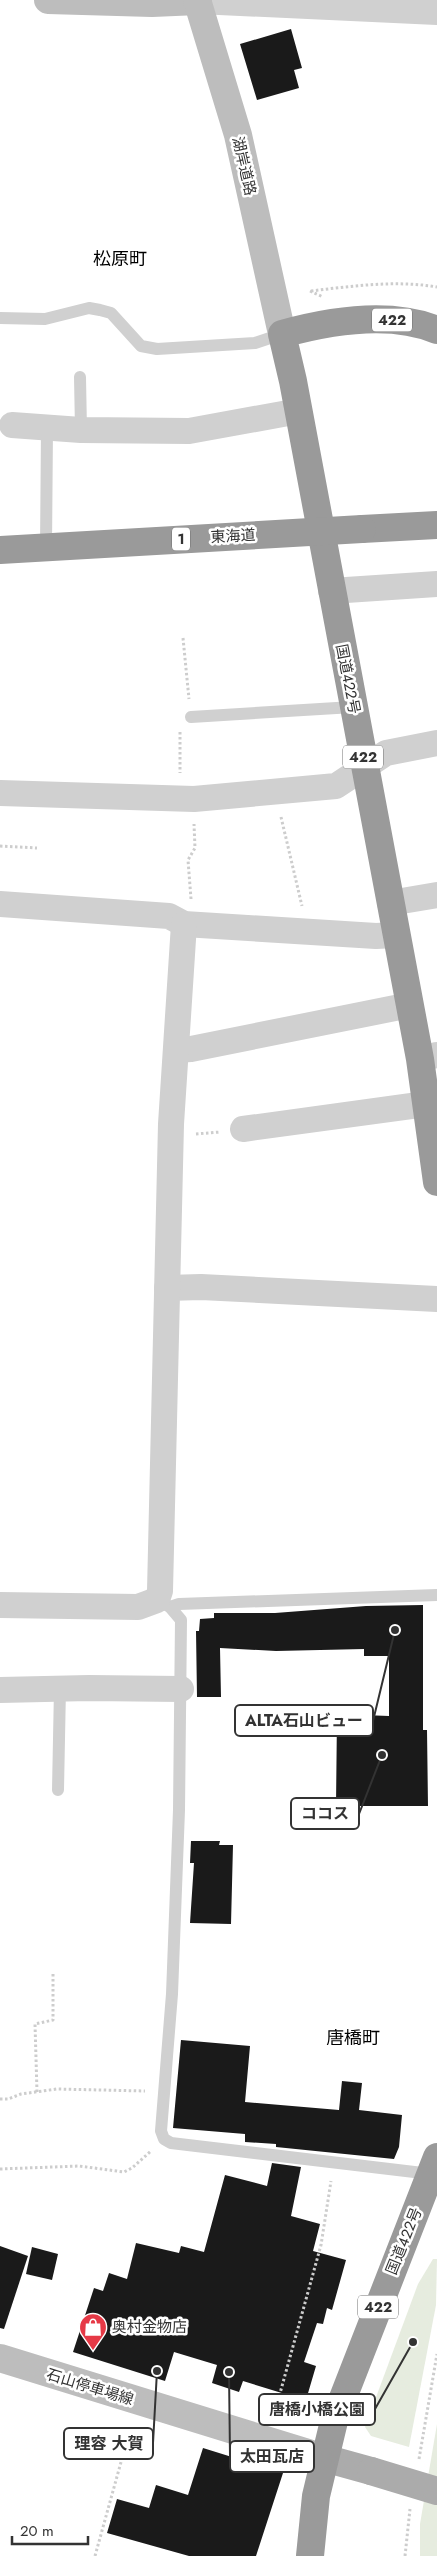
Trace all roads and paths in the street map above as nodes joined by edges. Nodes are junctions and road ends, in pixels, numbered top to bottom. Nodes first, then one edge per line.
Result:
1 (48, 0) edge
2 (197, 1) edge
3 (437, 12) edge
4 (437, 287) edge
5 (310, 291) dead end
6 (0, 318) edge
7 (437, 330) edge
8 (282, 334) junction
9 (80, 377) dead end
10 (299, 411) junction
11 (12, 425) dead end
12 (47, 428) junction
13 (81, 430) junction
14 (437, 525) edge
15 (320, 531) junction
16 (46, 548) junction
17 (0, 550) edge
18 (437, 584) edge
19 (331, 591) junction
20 (353, 707) junction
21 (190, 717) dead end
22 (437, 743) edge
23 (365, 768) junction
24 (276, 792) junction
25 (0, 793) edge
26 (194, 799) junction
27 (0, 846) edge
28 (36, 848) dead end
29 (437, 895) edge
30 (390, 903) junction
31 (0, 904) edge
32 (188, 923) junction
33 (308, 932) junction
34 (396, 934) junction
35 (410, 1004) junction
36 (176, 1050) junction
37 (428, 1057) edge
38 (426, 1104) junction
39 (243, 1129) joint
40 (170, 1136) junction
41 (437, 1182) edge
42 (167, 1288) junction
43 (437, 1299) edge
44 (437, 1595) edge
45 (164, 1603) junction
46 (0, 1605) edge
47 (60, 1688) junction
48 (181, 1689) junction
49 (0, 1690) edge
50 (58, 1790) dead end
51 (53, 1972) dead end
52 (36, 2092) junction
53 (163, 2092) junction
54 (0, 2099) edge
55 (164, 2139) junction
56 (334, 2163) junction
57 (434, 2166) edge
58 (0, 2169) edge
59 (437, 2354) edge
60 (0, 2358) edge
61 (133, 2419) dead end
62 (272, 2422) dead end
63 (324, 2458) junction
64 (418, 2465) dead end
65 (437, 2491) edge
66 (412, 2503) dead end
67 (96, 2556) edge
68 (310, 2556) edge
69 (405, 2556) edge

1 - 2 main road
2 - 3 street
2 - 8 main road, 湖岸道路
4 - 5 path
6 - 8 lane
7 - 8 highway, 422
8 - 10 highway, 国道422号 / 422
9 - 13 lane
10 - 13 street
10 - 15 highway, 国道422号 / 422
11 - 12 street
12 - 13 street
12 - 16 lane
14 - 17 highway, 東海道 / 1, bridge
15 - 16 street
15 - 19 highway, 国道422号 / 422
16 - 17 street
18 - 19 street
19 - 20 highway, 国道422号 / 422
20 - 21 lane
20 - 23 highway, 国道422号 / 422
22 - 23 street
23 - 24 street
23 - 30 highway, 国道422号 / 422
24 - 26 street
24 - 33 path
25 - 26 street
26 - 32 path
27 - 28 path
29 - 30 street
30 - 34 highway, 国道422号 / 422
31 - 32 street
32 - 33 street
32 - 36 street
33 - 34 street
34 - 35 highway, 国道422号 / 422
35 - 36 street
35 - 37 highway, 国道422号 / 422
36 - 40 street
37 - 38 highway, 国道422号 / 422
38 - 39 street
38 - 41 highway, 国道422号 / 422
39 - 40 path
40 - 42 street
42 - 43 street
42 - 45 street
44 - 45 lane
45 - 46 street
45 - 48 lane
47 - 48 street
47 - 49 street
47 - 50 lane
48 - 53 lane
51 - 52 path
52 - 53 path
52 - 54 path
53 - 55 lane
55 - 56 lane
55 - 58 path
56 - 57 lane
56 - 62 path
57 - 63 highway, 国道422号 / 422
59 - 64 path
60 - 63 main road, 石山停車場線
61 - 67 path
63 - 65 main road, bridge
63 - 68 highway, 国道422号 / 422
66 - 69 path

